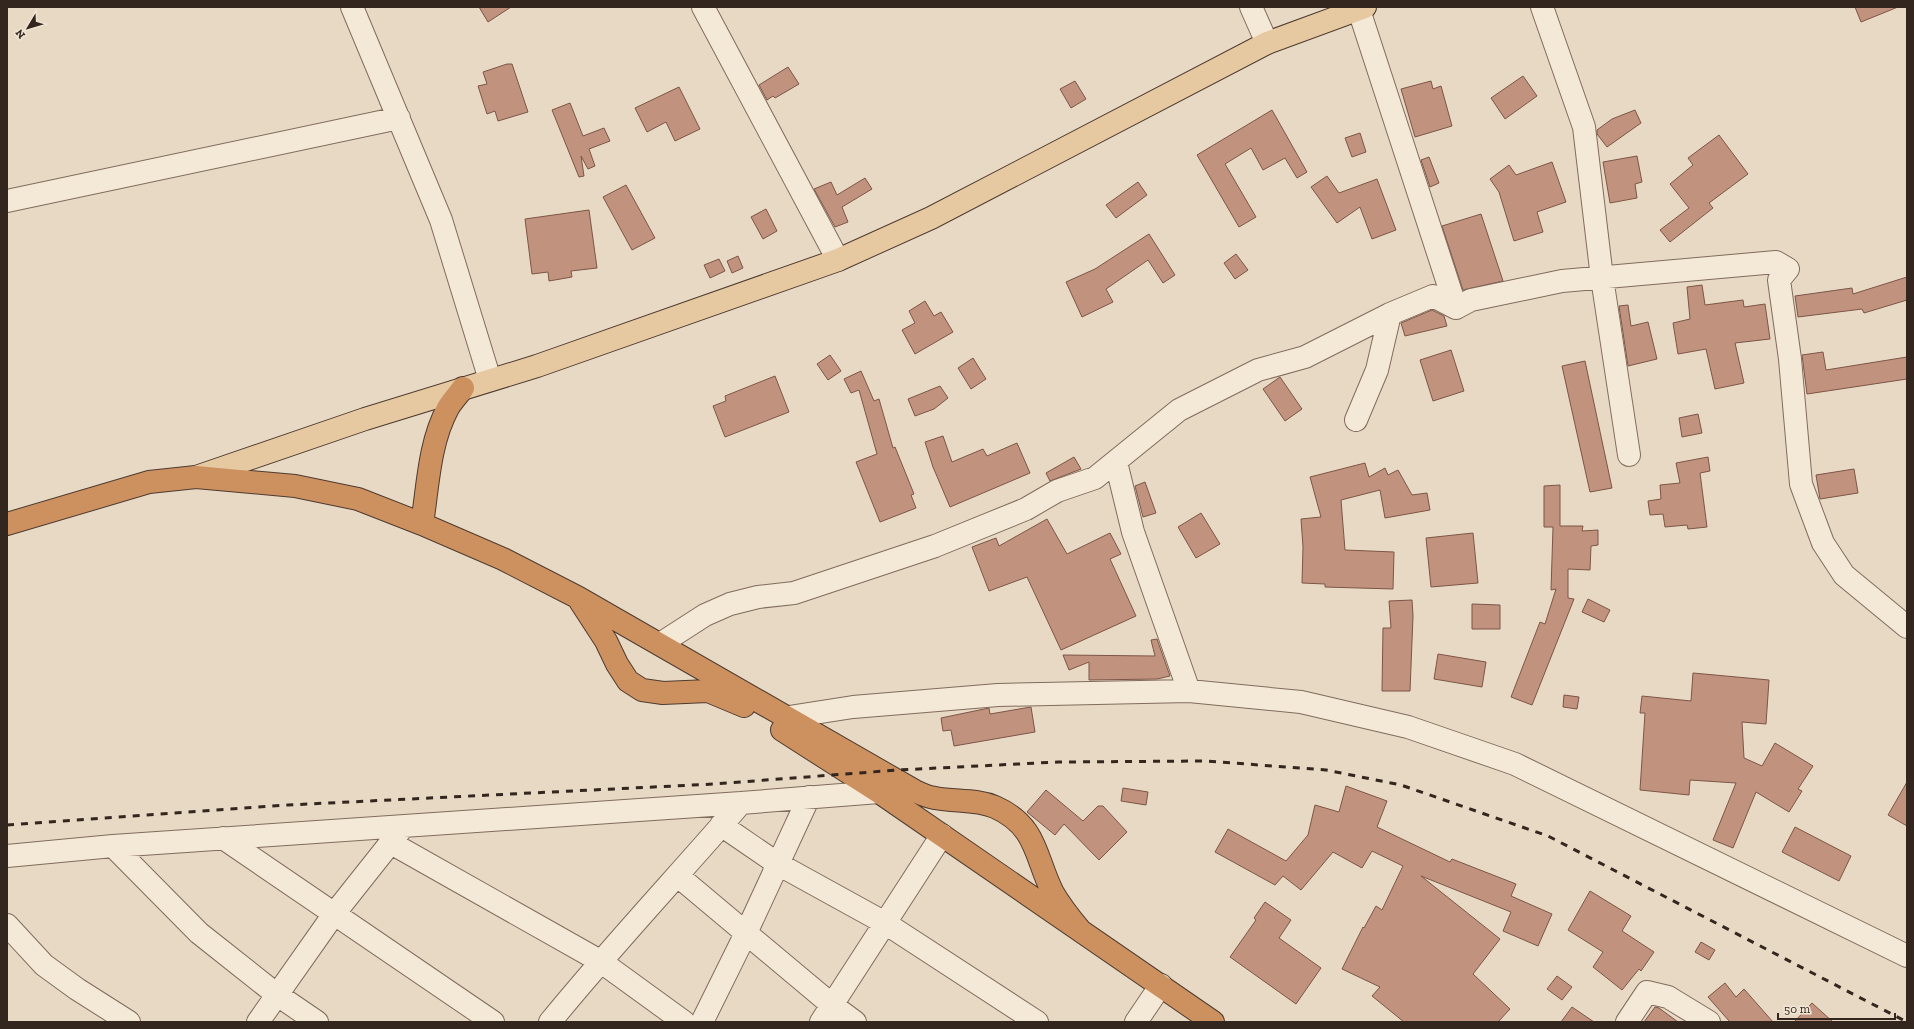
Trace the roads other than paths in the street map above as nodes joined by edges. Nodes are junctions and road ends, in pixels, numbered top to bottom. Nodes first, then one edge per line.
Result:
1 (352, 7) edge
2 (703, 7) edge
3 (1251, 7) edge
4 (1542, 7) edge
5 (1362, 8) edge
6 (1267, 43) junction
7 (399, 118) junction
8 (7, 201) edge
9 (838, 260) junction
10 (1602, 278) junction
11 (1456, 308) junction
12 (1390, 314) junction
13 (490, 380) junction
14 (462, 388) junction
15 (1356, 420) dead end
16 (1629, 455) dead end
17 (1116, 462) junction
18 (196, 477) junction
19 (7, 524) edge
20 (422, 524) junction
21 (577, 597) junction
22 (1907, 627) edge
23 (660, 644) junction
24 (1189, 691) junction
25 (789, 718) junction
26 (879, 792) junction
27 (809, 797) junction
28 (740, 802) junction
29 (721, 825) junction
30 (404, 826) junction
31 (942, 835) junction
32 (222, 838) junction
33 (391, 843) junction
34 (113, 846) junction
35 (7, 856) edge
36 (778, 864) junction
37 (678, 876) junction
38 (334, 914) junction
39 (886, 922) junction
40 (7, 925) edge
41 (1080, 930) junction
42 (746, 933) junction
43 (1907, 956) edge
44 (600, 961) junction
45 (1161, 985) junction
46 (276, 994) junction
47 (827, 1013) edge
48 (1031, 1020) edge
49 (129, 1022) edge
50 (258, 1022) edge
51 (316, 1022) edge
52 (493, 1022) edge
53 (550, 1022) edge
54 (684, 1022) edge
55 (702, 1022) edge
56 (855, 1022) edge
57 (1136, 1022) edge
58 (1213, 1022) edge
59 (1627, 1022) edge
60 (1709, 1022) edge

1 - 7 street
2 - 9 street
3 - 6 street
4 - 10 street
5 - 6 main road
5 - 11 street
6 - 9 main road
7 - 8 street
7 - 13 street
9 - 13 main road
10 - 11 street
10 - 16 street
10 - 22 street
11 - 12 street
12 - 15 street
12 - 17 street
13 - 14 main road
14 - 18 main road
14 - 20 highway
17 - 23 street
17 - 24 street
18 - 19 highway
18 - 20 highway
20 - 21 highway
21 - 23 highway
21 - 26 highway
23 - 25 highway
24 - 25 street
24 - 43 street
25 - 41 highway
26 - 27 street
26 - 31 highway
27 - 28 street
27 - 36 street
28 - 29 street
28 - 30 street
29 - 36 street
29 - 37 street
30 - 32 street
30 - 33 street
31 - 39 street
31 - 41 highway
32 - 34 street
32 - 38 street
33 - 38 street
33 - 44 street
34 - 35 street
34 - 46 street
36 - 39 street
36 - 42 street
37 - 42 street
37 - 44 street
38 - 46 street
38 - 52 street
39 - 47 street
39 - 48 street
40 - 49 street
41 - 45 highway
42 - 47 street
42 - 55 street
44 - 53 street
44 - 54 street
45 - 57 street
45 - 58 highway
46 - 50 street
46 - 51 street
47 - 56 street
59 - 60 street

